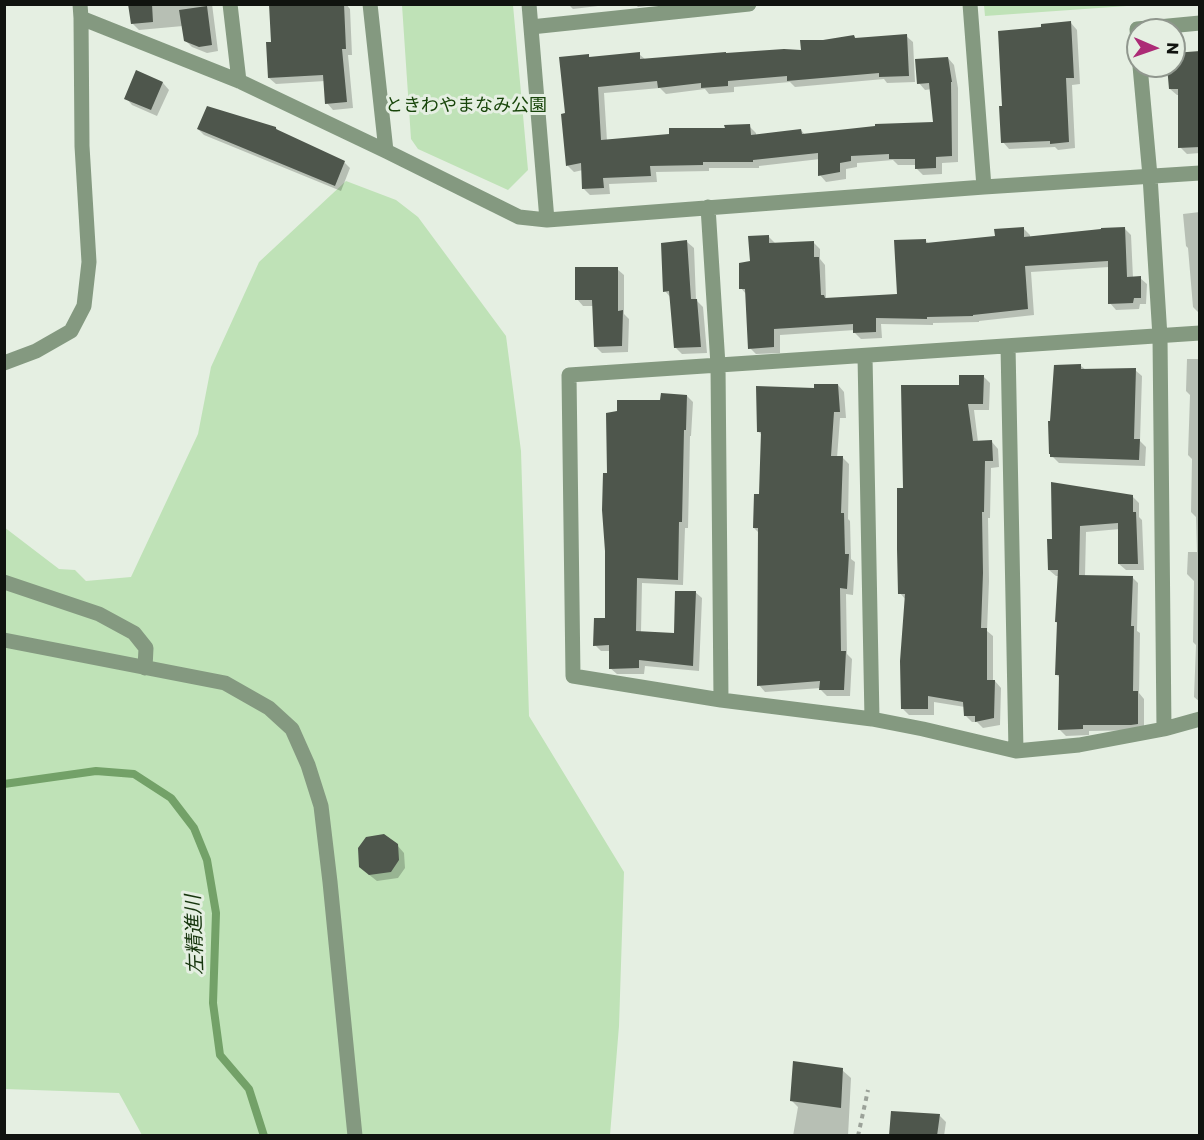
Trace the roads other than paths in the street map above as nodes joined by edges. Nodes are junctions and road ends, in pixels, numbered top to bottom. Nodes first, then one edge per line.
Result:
1 (230, 4) edge
2 (370, 4) edge
3 (529, 4) edge
4 (749, 4) edge
5 (970, 4) edge
6 (682, 8) edge
7 (80, 11) edge
8 (531, 27) junction
9 (1141, 78) edge
10 (239, 81) junction
11 (386, 151) junction
12 (1200, 173) edge
13 (1150, 176) junction
14 (984, 187) junction
15 (708, 207) junction
16 (547, 220) junction
17 (1200, 333) edge
18 (1160, 337) junction
19 (1008, 346) junction
20 (866, 356) junction
21 (4, 363) edge
22 (718, 365) junction
23 (4, 582) edge
24 (4, 640) edge
25 (145, 668) junction
26 (722, 700) junction
27 (872, 719) junction
28 (1200, 719) edge
29 (1164, 729) junction
30 (1016, 751) junction
31 (355, 1136) edge

1 - 10 street
2 - 11 street
3 - 8 street
4 - 6 street
5 - 14 street
6 - 8 street
7 - 10 street
7 - 21 street
8 - 16 street
9 - 13 street
10 - 11 street
11 - 16 street
12 - 13 street
13 - 14 street
13 - 18 street
14 - 15 street
15 - 16 street
15 - 22 street
17 - 18 street
18 - 19 street
18 - 29 street
19 - 20 street
19 - 30 street
20 - 22 street
20 - 27 street
22 - 26 street
22 - 26 street
23 - 25 street
24 - 25 street
25 - 31 street
26 - 27 street
27 - 30 street
28 - 29 street
29 - 30 street

